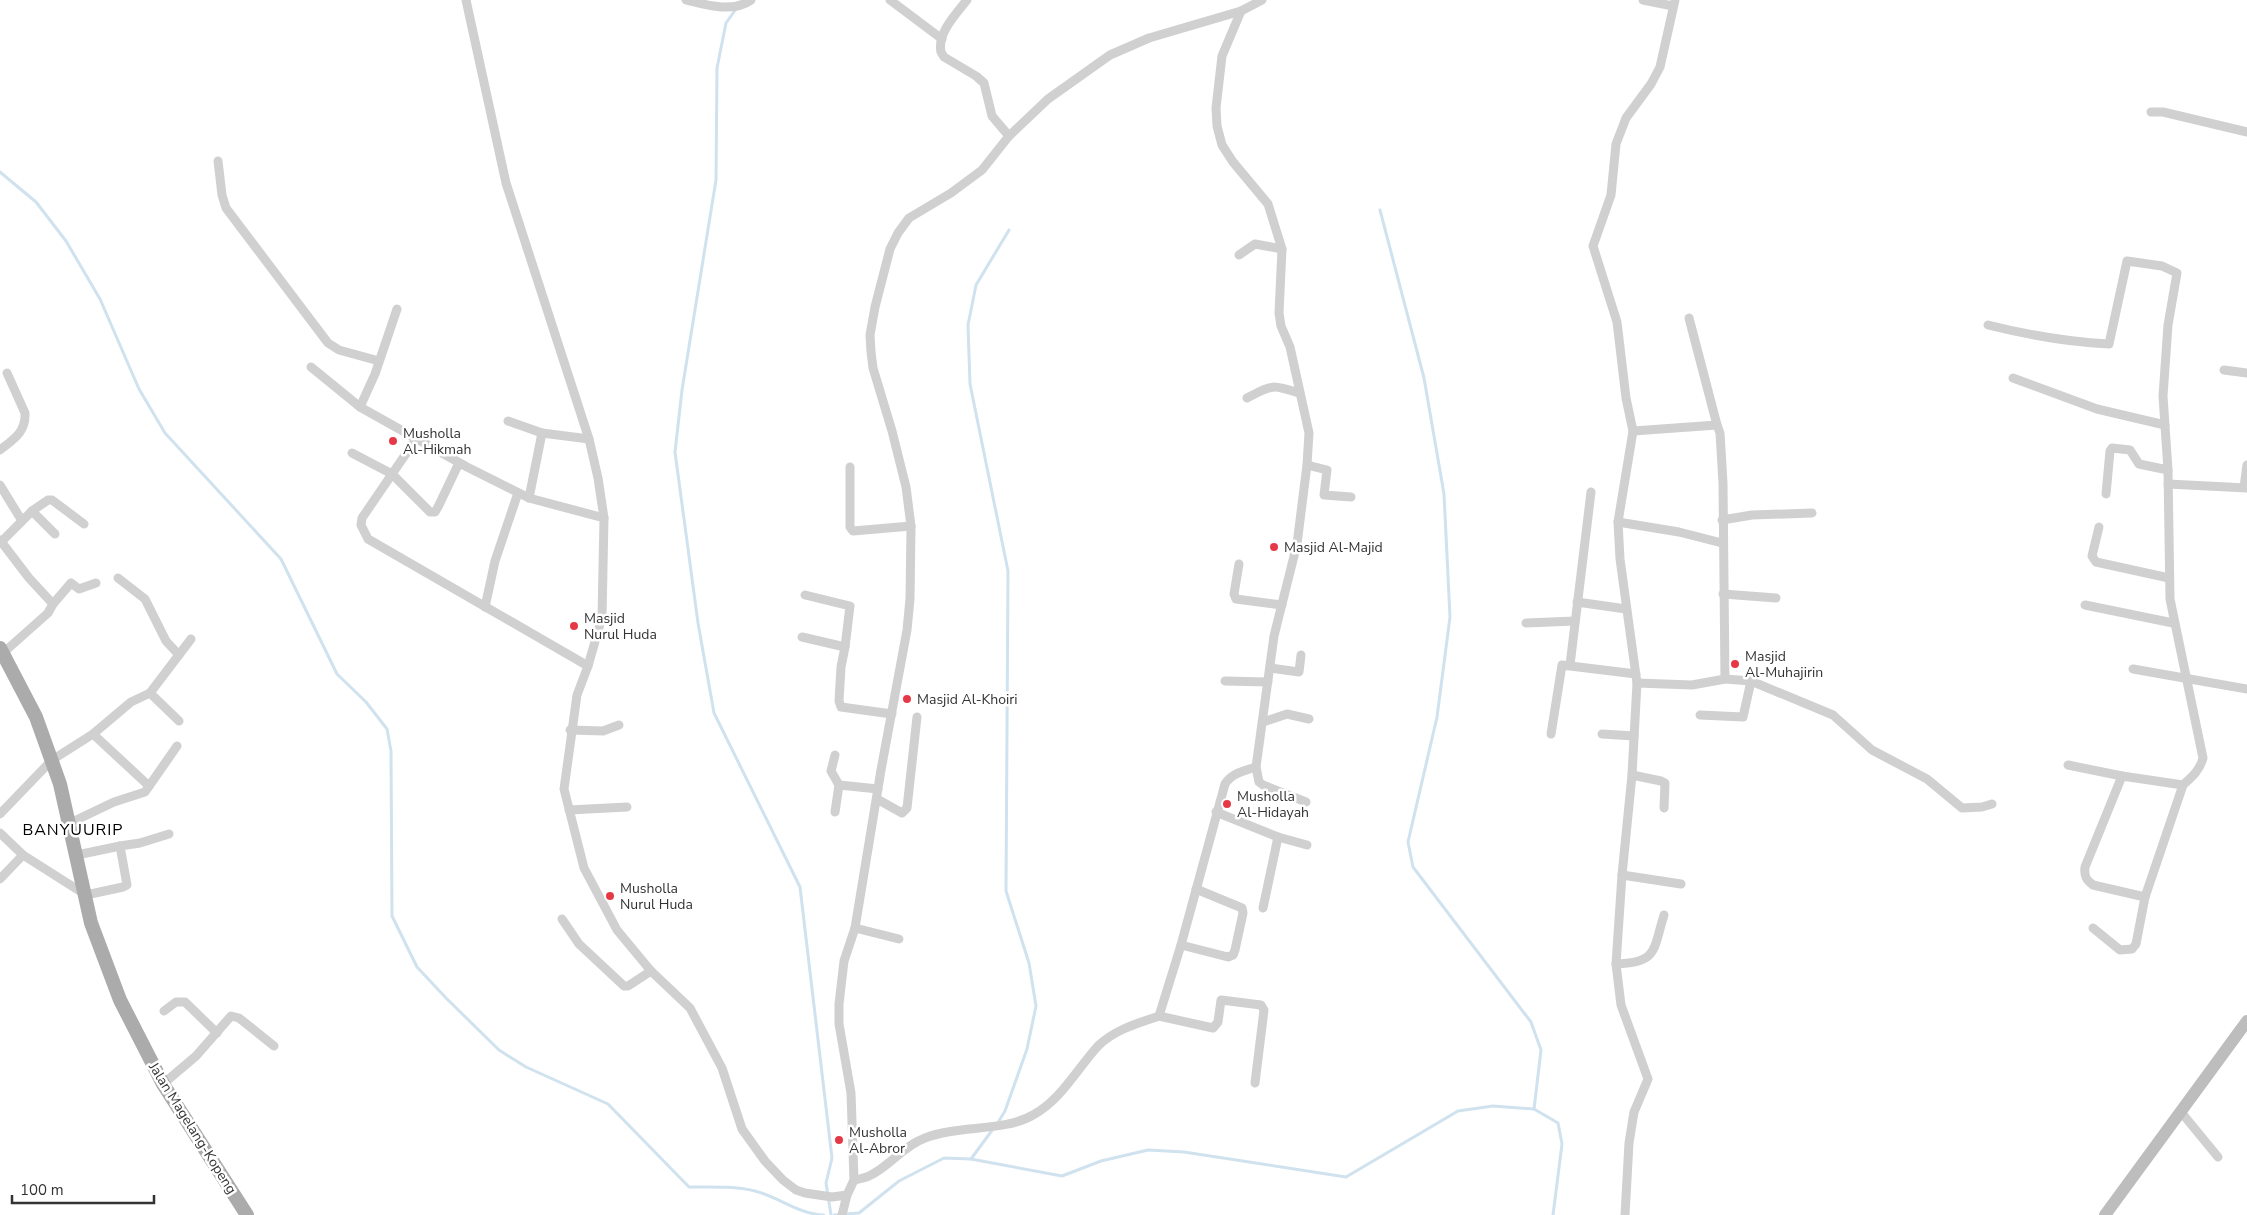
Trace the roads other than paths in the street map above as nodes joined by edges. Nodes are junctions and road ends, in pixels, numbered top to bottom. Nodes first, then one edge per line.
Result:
1 (466, 0) edge
2 (686, 0) edge
3 (751, 0) edge
4 (890, 0) edge
5 (967, 0) edge
6 (1262, 0) edge
7 (1643, 0) edge
8 (1674, 3) edge
9 (1241, 12) junction
10 (942, 38) junction
11 (2151, 112) dead end
12 (2247, 132) edge
13 (1008, 136) junction
14 (218, 162) dead end
15 (1282, 249) junction
16 (1239, 255) dead end
17 (397, 308) dead end
18 (1689, 318) dead end
19 (1988, 325) dead end
20 (380, 361) junction
21 (311, 367) dead end
22 (2224, 370) dead end
23 (7, 373) dead end
24 (2247, 373) edge
25 (2014, 378) dead end
26 (1299, 393) junction
27 (1247, 398) dead end
28 (360, 407) junction
29 (508, 421) dead end
30 (1717, 425) junction
31 (2165, 425) junction
32 (1633, 431) junction
33 (542, 433) junction
34 (588, 438) junction
35 (416, 439) junction
36 (0, 450) edge
37 (352, 453) dead end
38 (459, 463) junction
39 (1308, 464) junction
40 (2247, 465) edge
41 (850, 467) dead end
42 (2168, 470) junction
43 (392, 474) junction
44 (0, 484) edge
45 (2168, 484) junction
46 (2245, 487) edge
47 (1591, 492) dead end
48 (518, 493) junction
49 (2106, 494) dead end
50 (1351, 497) dead end
51 (529, 498) junction
52 (32, 511) junction
53 (1812, 513) dead end
54 (604, 518) junction
55 (1722, 520) junction
56 (22, 521) junction
57 (1618, 522) junction
58 (84, 524) dead end
59 (911, 526) junction
60 (2099, 527) dead end
61 (55, 534) dead end
62 (1, 542) edge
63 (1722, 543) junction
64 (1239, 564) dead end
65 (118, 578) dead end
66 (2170, 578) junction
67 (96, 583) dead end
68 (1723, 594) junction
69 (805, 595) dead end
70 (1776, 598) dead end
71 (1578, 602) junction
72 (53, 604) junction
73 (1282, 605) junction
74 (2085, 605) dead end
75 (485, 607) junction
76 (1626, 609) junction
77 (1575, 621) junction
78 (1526, 623) dead end
79 (2174, 623) junction
80 (802, 637) dead end
81 (191, 639) dead end
82 (845, 647) junction
83 (1, 651) edge
84 (1301, 654) dead end
85 (179, 655) junction
86 (1570, 665) junction
87 (588, 666) junction
88 (1270, 668) junction
89 (2133, 669) dead end
90 (1636, 678) junction
91 (2185, 678) junction
92 (1725, 679) junction
93 (1225, 681) dead end
94 (1751, 681) junction
95 (1268, 682) junction
96 (2247, 689) edge
97 (150, 693) junction
98 (892, 714) junction
99 (1700, 716) dead end
100 (917, 717) dead end
101 (1309, 718) dead end
102 (179, 720) dead end
103 (1262, 722) junction
104 (619, 725) dead end
105 (570, 730) junction
106 (92, 734) junction
107 (1551, 734) dead end
108 (1602, 734) dead end
109 (1634, 736) junction
110 (177, 746) dead end
111 (835, 755) dead end
112 (52, 760) junction
113 (2068, 765) dead end
114 (1256, 767) junction
115 (1632, 775) junction
116 (2122, 776) junction
117 (839, 785) junction
118 (149, 786) junction
119 (2183, 786) junction
120 (878, 789) junction
121 (877, 799) junction
122 (1306, 802) dead end
123 (1992, 804) dead end
124 (627, 807) dead end
125 (1664, 808) dead end
126 (569, 810) junction
127 (835, 812) dead end
128 (1216, 812) junction
129 (0, 814) edge
130 (70, 824) junction
131 (0, 833) edge
132 (169, 834) dead end
133 (1278, 837) junction
134 (1307, 845) dead end
135 (120, 846) junction
136 (23, 855) junction
137 (77, 856) junction
138 (1622, 875) junction
139 (0, 878) edge
140 (1681, 884) dead end
141 (1196, 888) junction
142 (86, 895) junction
143 (2145, 897) junction
144 (1262, 908) dead end
145 (1664, 915) dead end
146 (562, 919) dead end
147 (855, 928) junction
148 (2093, 928) dead end
149 (899, 940) dead end
150 (1181, 944) junction
151 (1616, 964) junction
152 (651, 972) junction
153 (164, 1011) dead end
154 (1159, 1016) junction
155 (2247, 1021) edge
156 (217, 1033) junction
157 (274, 1046) dead end
158 (1256, 1083) dead end
159 (163, 1084) junction
160 (2181, 1112) junction
161 (2218, 1157) dead end
162 (854, 1180) junction
163 (847, 1195) junction
164 (842, 1211) edge
165 (247, 1215) edge
166 (1625, 1215) edge
167 (2104, 1215) edge

1 - 34 street
2 - 3 street
4 - 10 street
5 - 10 street
6 - 9 street
7 - 8 street
8 - 32 street
9 - 13 street
9 - 15 street
10 - 13 street
11 - 12 street
13 - 59 street
14 - 20 street
15 - 16 street
15 - 26 street
17 - 20 street
18 - 30 street
19 - 31 street
20 - 28 street
21 - 28 street
22 - 24 street
23 - 36 street
25 - 31 street
26 - 27 street
26 - 39 street
28 - 35 street
29 - 33 street
30 - 32 street
30 - 55 street
31 - 42 street
32 - 57 street
33 - 34 street
33 - 51 street
34 - 54 street
35 - 38 street
35 - 43 street
37 - 43 street
38 - 43 street
38 - 48 street
39 - 50 street
39 - 73 street
40 - 46 street
41 - 59 street
42 - 45 street
42 - 49 street
43 - 75 street
44 - 56 street
45 - 46 street
45 - 66 street
47 - 71 street
48 - 51 street
48 - 75 street
51 - 54 street
52 - 56 street
52 - 58 street
52 - 61 street
53 - 55 street
54 - 87 street
55 - 63 street
56 - 62 street
57 - 63 street
57 - 76 street
59 - 98 street
60 - 66 street
62 - 72 street
63 - 68 street
64 - 73 street
65 - 85 street
66 - 79 street
67 - 72 street
68 - 70 street
68 - 92 street
69 - 82 street
71 - 76 street
71 - 77 street
72 - 83 street
73 - 88 street
74 - 79 street
75 - 87 street
76 - 90 street
77 - 78 street
77 - 86 street
79 - 91 street
80 - 82 street
81 - 85 street
82 - 98 street
83 - 112 main road, Jalan Magelang-Kopeng
84 - 88 street
85 - 97 street
86 - 90 street
86 - 107 street
87 - 105 street
88 - 95 street
89 - 91 street
90 - 92 street
90 - 109 street
91 - 96 street
91 - 119 street
92 - 94 street
93 - 95 street
94 - 99 street
94 - 123 street
95 - 103 street
97 - 102 street
97 - 106 street
98 - 120 street
100 - 121 street
101 - 103 street
103 - 114 street
104 - 105 street
105 - 126 street
106 - 112 street
106 - 118 street
108 - 109 street
109 - 115 street
110 - 118 street
111 - 117 street
112 - 129 street
112 - 130 main road, Jalan Magelang-Kopeng
113 - 116 street
114 - 122 street
114 - 128 street
115 - 125 street
115 - 138 street
116 - 119 street
116 - 143 street
117 - 120 street
117 - 127 street
118 - 130 street
119 - 143 street
120 - 121 street
121 - 147 street
124 - 126 street
126 - 152 street
128 - 133 street
128 - 141 street
130 - 137 main road, Jalan Magelang-Kopeng
131 - 136 street
132 - 135 street
133 - 134 street
133 - 144 street
135 - 137 street
135 - 142 street
136 - 139 street
136 - 142 street
137 - 142 main road, Jalan Magelang-Kopeng
138 - 140 street
138 - 151 street
141 - 150 street
141 - 150 street
142 - 159 main road, Jalan Magelang-Kopeng
143 - 148 street
145 - 151 street
146 - 152 street
147 - 149 street
147 - 162 street
150 - 154 street
151 - 166 street
152 - 163 street
153 - 156 street
154 - 158 street
154 - 162 street
155 - 160 street
156 - 157 street
156 - 159 street
159 - 165 main road, Jalan Magelang-Kopeng
160 - 161 street
160 - 167 street
162 - 163 street
163 - 164 street

